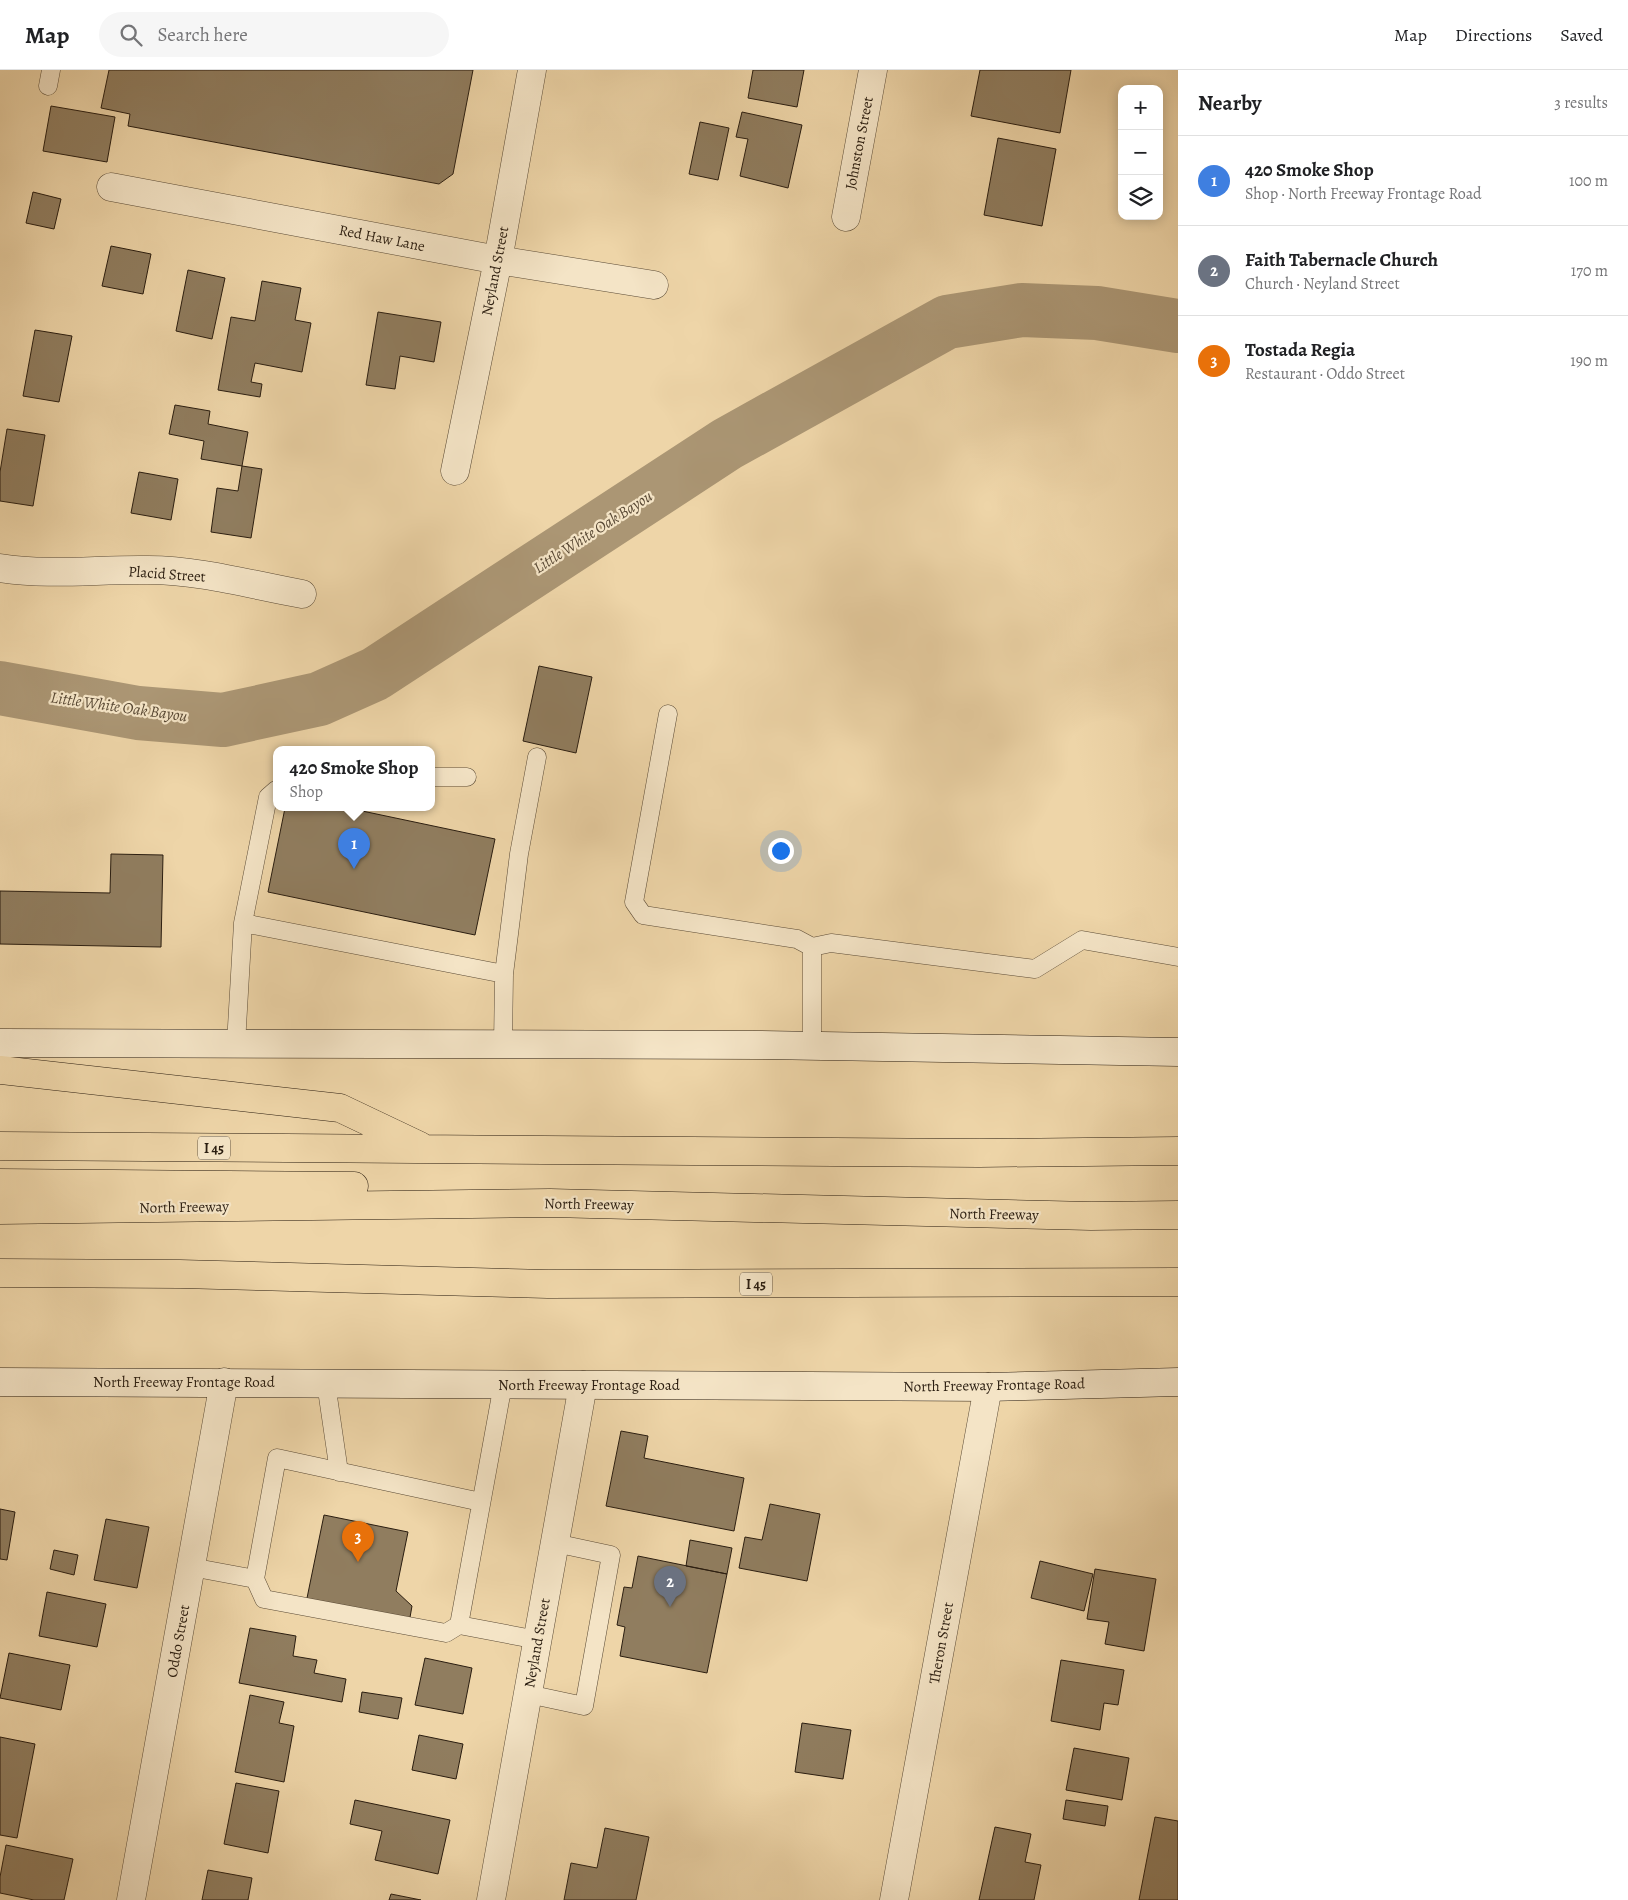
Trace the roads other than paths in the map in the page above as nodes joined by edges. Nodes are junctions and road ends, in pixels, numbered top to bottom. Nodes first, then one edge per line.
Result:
1 (532, 70) edge
2 (873, 70) edge
3 (111, 187) dead end
4 (846, 217) dead end
5 (498, 260) junction
6 (654, 285) dead end
7 (455, 470) dead end
8 (0, 568) edge
9 (302, 594) dead end
10 (668, 714) dead end
11 (537, 757) dead end
12 (435, 777) edge
13 (467, 777) dead end
14 (273, 793) edge
15 (243, 922) junction
16 (812, 947) junction
17 (1178, 958) edge
18 (504, 974) junction
19 (0, 1043) edge
20 (236, 1044) junction
21 (503, 1045) junction
22 (812, 1046) junction
23 (1178, 1052) edge
24 (0, 1070) edge
25 (0, 1146) edge
26 (428, 1150) junction
27 (1178, 1151) edge
28 (0, 1183) edge
29 (550, 1203) junction
30 (0, 1210) edge
31 (1178, 1215) edge
32 (0, 1274) edge
33 (1178, 1282) edge
34 (0, 1382) edge
35 (224, 1382) junction
36 (1178, 1382) edge
37 (326, 1383) junction
38 (503, 1384) junction
39 (583, 1385) junction
40 (988, 1387) junction
41 (339, 1472) junction
42 (481, 1502) junction
43 (555, 1543) junction
44 (191, 1567) junction
45 (255, 1579) junction
46 (458, 1625) junction
47 (538, 1640) junction
48 (528, 1694) junction
49 (131, 1900) edge
50 (491, 1900) edge
51 (894, 1900) edge

1 - 5 street, Neyland Street
2 - 4 street, Johnston Street
3 - 5 street, Red Haw Lane
5 - 6 street, Red Haw Lane
5 - 7 street, Neyland Street
8 - 9 street, Placid Street
10 - 16 lane
11 - 18 lane
12 - 13 lane
14 - 15 lane
15 - 18 lane
15 - 20 lane
16 - 17 lane
16 - 22 lane
18 - 21 lane
19 - 20 street
20 - 21 street
21 - 22 street
22 - 23 street
24 - 26 highway
25 - 26 highway, I 45
26 - 27 highway, I 45
28 - 29 highway
29 - 30 highway, North Freeway
29 - 31 highway, North Freeway
32 - 33 highway, I 45
34 - 35 street, North Freeway Frontage Road
35 - 37 street, North Freeway Frontage Road
35 - 44 street, Oddo Street
36 - 40 street, North Freeway Frontage Road
37 - 38 street, North Freeway Frontage Road
37 - 41 lane
38 - 39 street, North Freeway Frontage Road
38 - 42 lane
39 - 40 street, North Freeway Frontage Road
39 - 43 street, Neyland Street
40 - 51 street, Theron Street
41 - 42 lane
41 - 45 lane
42 - 46 lane
43 - 47 street, Neyland Street
43 - 48 lane
44 - 45 lane
44 - 49 street, Oddo Street
45 - 46 lane
46 - 47 lane
47 - 48 street, Neyland Street
48 - 50 street, Neyland Street

